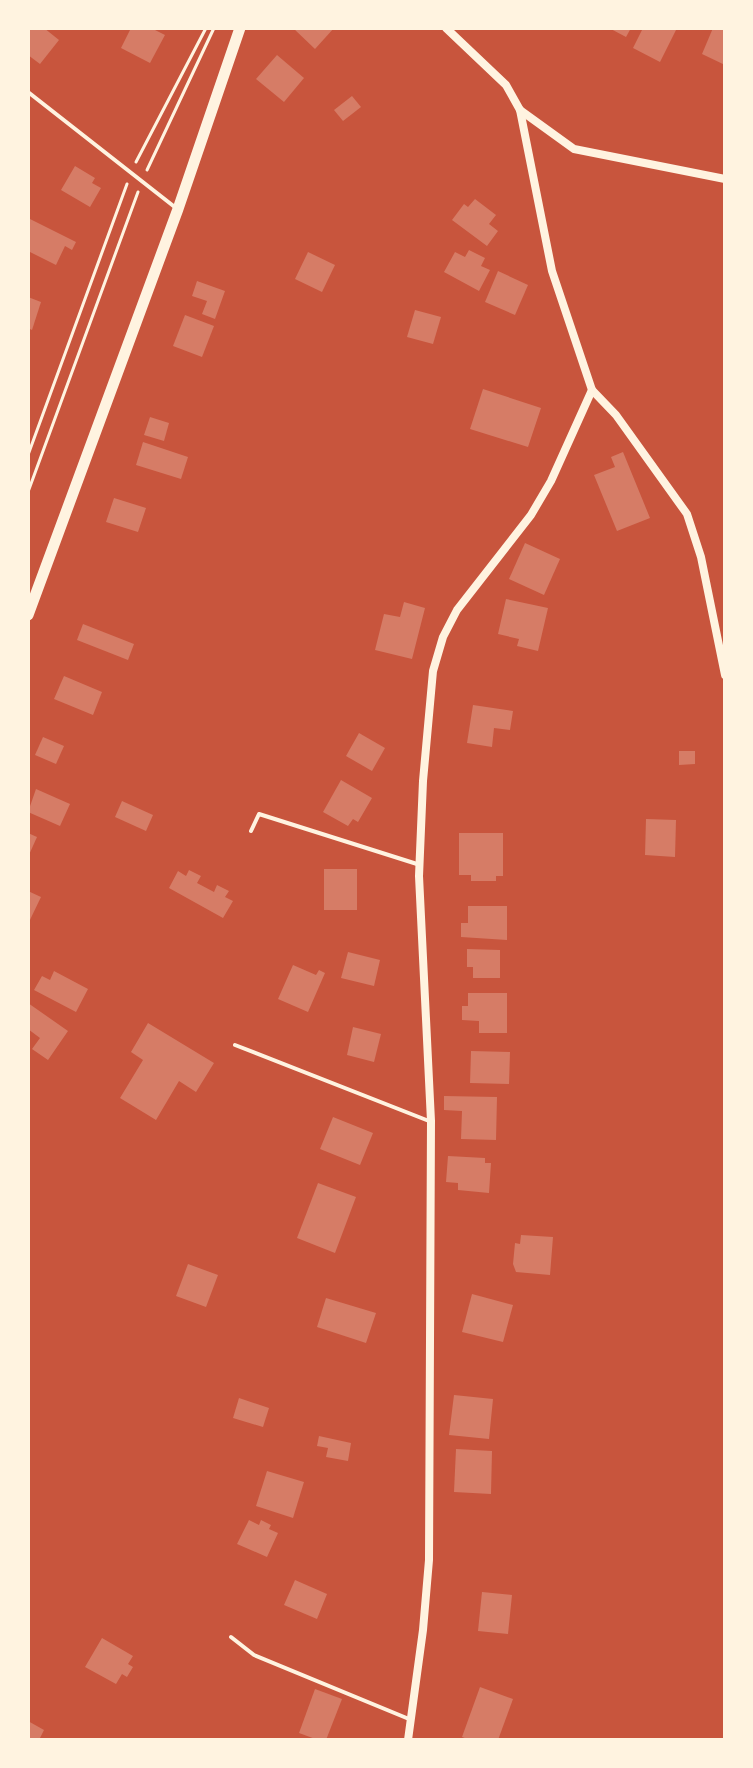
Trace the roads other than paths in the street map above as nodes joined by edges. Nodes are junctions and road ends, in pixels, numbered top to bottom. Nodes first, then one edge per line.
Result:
1 (240, 28) edge
2 (446, 28) edge
3 (28, 92) edge
4 (520, 110) junction
5 (725, 179) edge
6 (178, 209) junction
7 (592, 390) junction
8 (28, 615) edge
9 (725, 675) edge
10 (251, 831) dead end
11 (420, 865) junction
12 (235, 1045) dead end
13 (431, 1121) junction
14 (231, 1637) dead end
15 (411, 1720) junction
16 (408, 1740) edge

1 - 6 main road
2 - 4 street
3 - 6 lane
4 - 5 street
4 - 7 street
6 - 8 main road
7 - 9 street
7 - 11 street
10 - 11 lane
11 - 13 street
12 - 13 lane
13 - 15 street
14 - 15 lane
15 - 16 street

